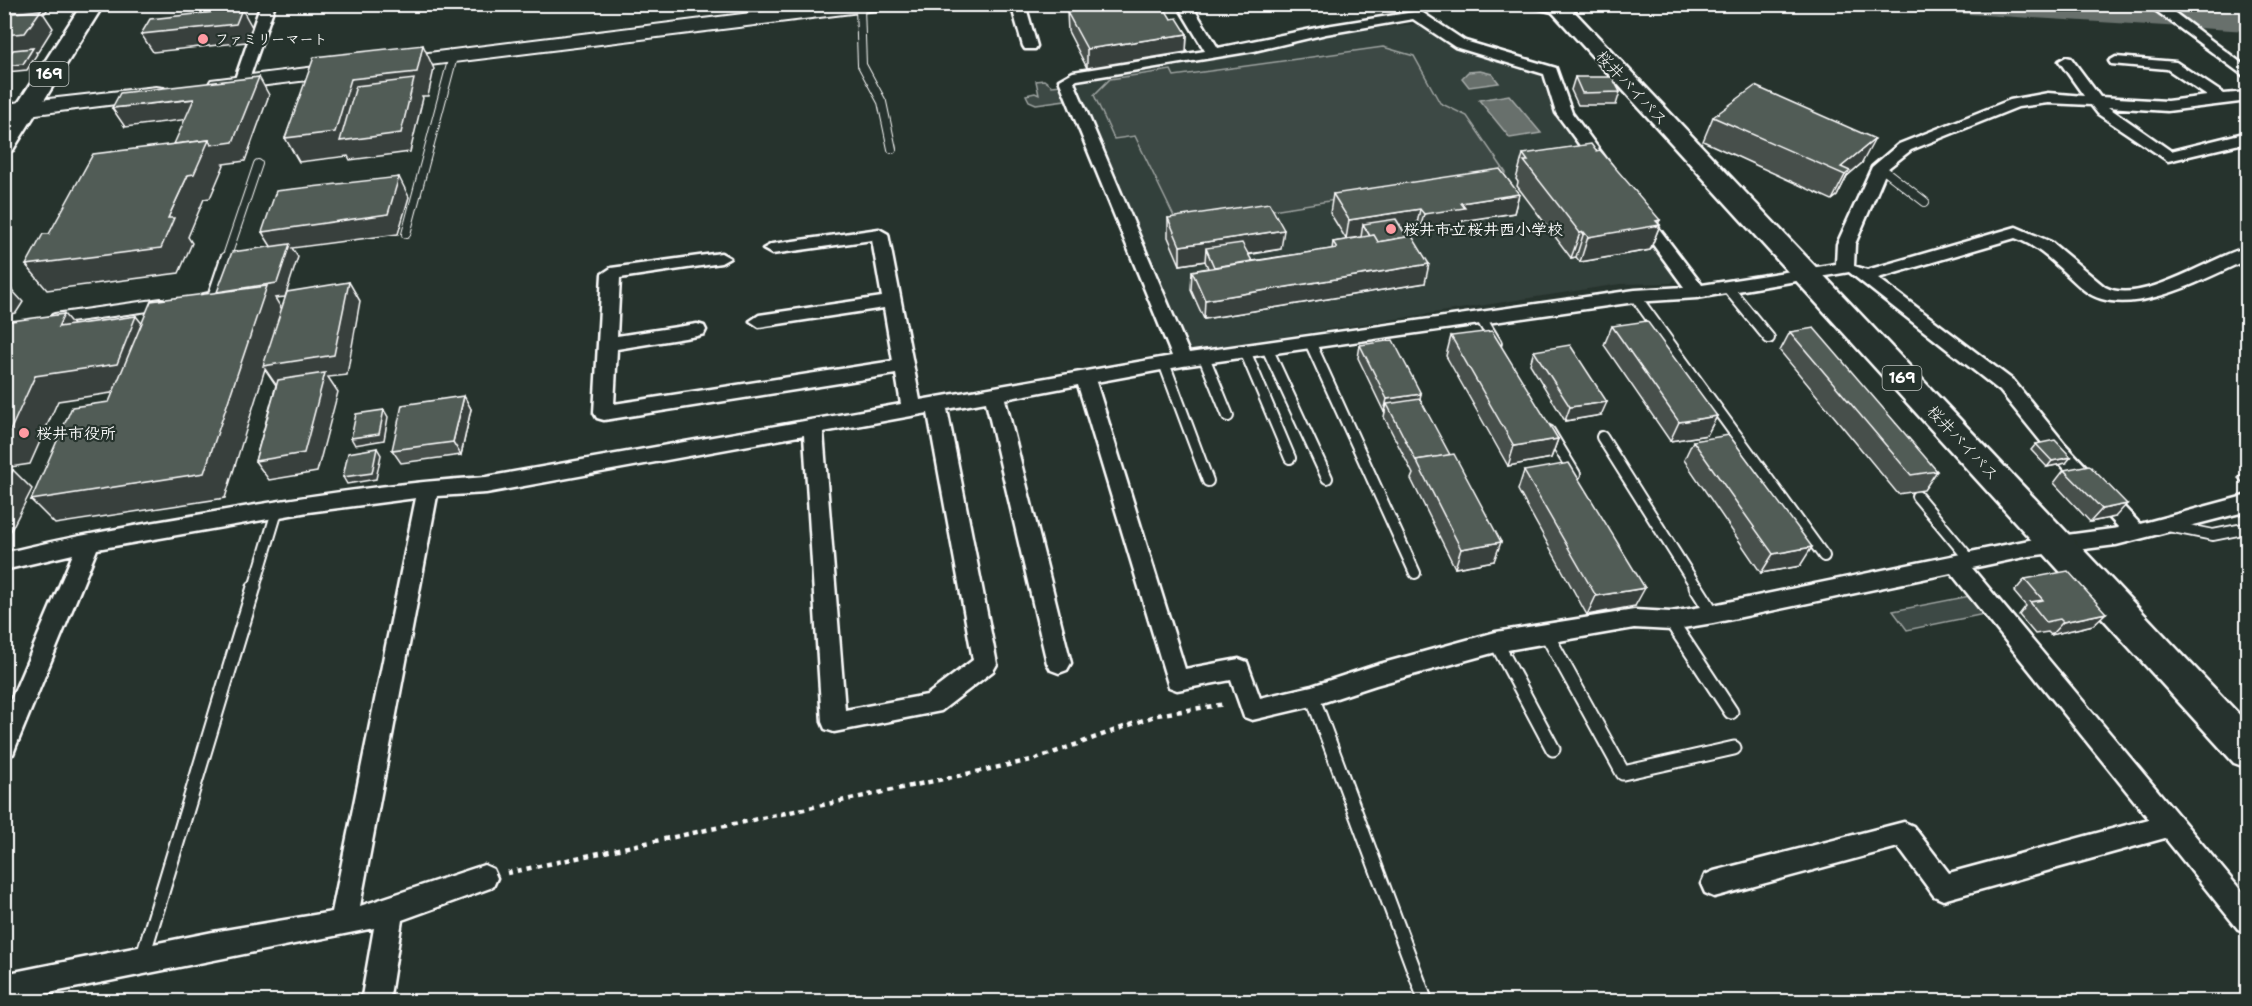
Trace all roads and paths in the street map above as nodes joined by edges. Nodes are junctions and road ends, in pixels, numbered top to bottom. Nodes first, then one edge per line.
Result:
1 (93, 4) edge
2 (268, 4) edge
3 (1018, 4) edge
4 (1184, 4) edge
5 (1528, 4) edge
6 (868, 6) edge
7 (1557, 6) edge
8 (2158, 8) edge
9 (1418, 9) edge
10 (1030, 46) dead end
11 (1214, 54) junction
12 (453, 57) junction
13 (2066, 61) dead end
14 (2116, 61) dead end
15 (2247, 75) edge
16 (241, 82) junction
17 (195, 88) edge
18 (172, 91) edge
19 (2247, 96) edge
20 (2222, 99) junction
21 (2094, 101) junction
22 (16, 110) edge
23 (2247, 137) edge
24 (4, 145) edge
25 (892, 149) dead end
26 (258, 164) dead end
27 (1880, 167) junction
28 (1613, 179) edge
29 (1627, 198) edge
30 (1925, 202) dead end
31 (406, 234) dead end
32 (772, 249) dead end
33 (2247, 252) edge
34 (722, 258) dead end
35 (1845, 268) junction
36 (1807, 275) junction
37 (1865, 276) junction
38 (1727, 288) junction
39 (1697, 292) junction
40 (1635, 296) junction
41 (196, 300) edge
42 (892, 301) junction
43 (173, 303) edge
44 (1481, 318) junction
45 (50, 320) edge
46 (759, 321) dead end
47 (698, 330) dead end
48 (1769, 338) dead end
49 (1310, 342) junction
50 (608, 344) junction
51 (1267, 348) junction
52 (1499, 348) edge
53 (1245, 351) junction
54 (1204, 357) junction
55 (1174, 362) junction
56 (904, 366) junction
57 (1085, 377) junction
58 (994, 394) junction
59 (936, 405) junction
60 (912, 410) junction
61 (1228, 416) dead end
62 (1542, 420) edge
63 (813, 427) junction
64 (1602, 437) dead end
65 (1290, 458) dead end
66 (1327, 478) dead end
67 (1208, 481) dead end
68 (1579, 481) edge
69 (428, 488) junction
70 (1917, 496) dead end
71 (2247, 502) edge
72 (278, 508) junction
73 (2165, 525) junction
74 (2247, 528) edge
75 (2134, 531) junction
76 (89, 542) junction
77 (2059, 547) junction
78 (1824, 556) dead end
79 (4, 562) edge
80 (1964, 562) junction
81 (1415, 573) dead end
82 (1713, 614) junction
83 (1671, 621) junction
84 (1546, 633) junction
85 (1496, 642) junction
86 (1059, 663) dead end
87 (1312, 696) junction
88 (1250, 700) junction
89 (1731, 712) dead end
90 (4, 746) edge
91 (1734, 748) dead end
92 (1553, 749) dead end
93 (2247, 751) edge
94 (2171, 825) junction
95 (484, 878) joint
96 (1714, 884) dead end
97 (390, 911) junction
98 (2247, 920) edge
99 (343, 923) junction
100 (142, 960) junction
101 (16, 991) edge
102 (375, 1002) edge
103 (1426, 1002) edge

1 - 22 highway, 169
2 - 16 street
3 - 10 street
4 - 11 street
5 - 7 street
6 - 12 street
6 - 25 lane
7 - 36 highway, 桜井バイパス / 169
8 - 15 street
9 - 11 street
9 - 28 street
11 - 55 street
12 - 16 street
12 - 31 lane
13 - 21 street
14 - 20 street
16 - 17 street
18 - 22 street
19 - 20 street
20 - 21 street
21 - 23 street
21 - 27 street
22 - 24 highway, 169
26 - 41 lane
27 - 30 lane
27 - 35 street
29 - 39 street
32 - 42 street
33 - 37 street
34 - 50 street
35 - 36 street
35 - 37 street
36 - 38 street
36 - 77 highway, 桜井バイパス / 169
37 - 75 street
38 - 39 street
38 - 48 lane
39 - 40 street
40 - 44 street
40 - 78 lane
42 - 46 street
42 - 56 street
43 - 45 lane
44 - 49 street
44 - 52 lane
47 - 50 street
49 - 51 street
49 - 81 lane
50 - 56 street
51 - 53 street
51 - 66 lane
53 - 54 street
53 - 65 lane
54 - 55 street
54 - 61 lane
55 - 57 street
55 - 67 lane
56 - 60 street
57 - 58 street
57 - 88 street
58 - 59 street
58 - 86 street
59 - 60 street
59 - 63 street
60 - 63 street
62 - 68 lane
63 - 69 street
64 - 82 lane
69 - 72 street
69 - 99 street
70 - 80 lane
71 - 73 street
72 - 76 street
72 - 100 lane
73 - 74 lane
73 - 75 street
75 - 77 street
76 - 79 street
76 - 90 street
77 - 80 street
77 - 93 highway, 桜井バイパス / 169
80 - 82 street
80 - 94 street
82 - 83 street
83 - 84 street
83 - 89 lane
84 - 85 street
84 - 91 lane
85 - 87 street
85 - 92 lane
87 - 88 street
87 - 103 lane
88 - 95 path
94 - 96 street
94 - 98 street
95 - 97 street
97 - 99 street
97 - 102 street
99 - 100 street
100 - 101 street

